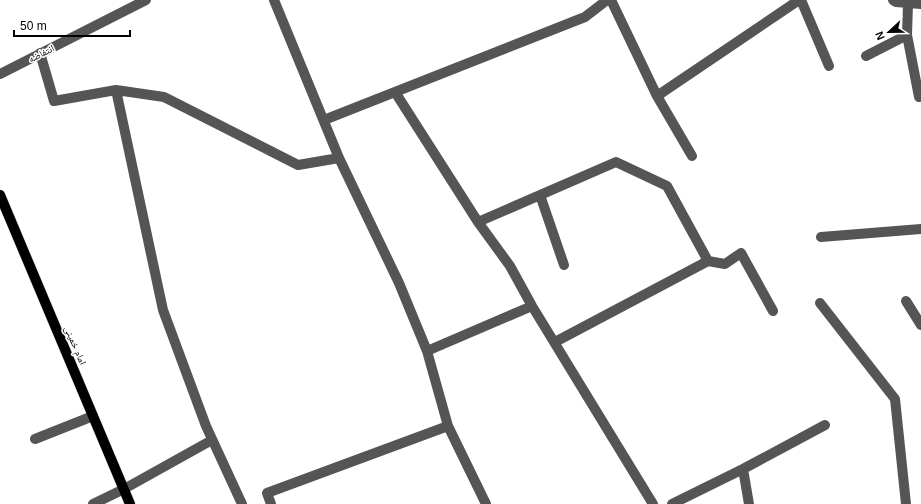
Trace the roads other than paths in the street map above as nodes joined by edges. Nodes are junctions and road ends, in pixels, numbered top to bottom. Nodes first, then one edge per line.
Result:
1 (146, 0) edge
2 (274, 0) edge
3 (607, 0) edge
4 (611, 0) edge
5 (800, 0) edge
6 (893, 0) edge
7 (131, 3) edge
8 (908, 3) junction
9 (921, 4) edge
10 (908, 36) junction
11 (40, 54) junction
12 (866, 56) dead end
13 (829, 66) dead end
14 (0, 74) edge
15 (116, 90) junction
16 (395, 92) junction
17 (657, 96) junction
18 (919, 97) dead end
19 (324, 120) junction
20 (692, 156) dead end
21 (339, 158) junction
22 (0, 195) edge
23 (540, 195) junction
24 (478, 222) junction
25 (921, 229) edge
26 (821, 237) dead end
27 (708, 261) junction
28 (564, 265) dead end
29 (906, 301) dead end
30 (820, 303) dead end
31 (532, 306) junction
32 (773, 311) dead end
33 (921, 325) edge
34 (555, 342) junction
35 (426, 351) junction
36 (92, 416) junction
37 (825, 425) dead end
38 (448, 426) junction
39 (35, 438) dead end
40 (212, 440) junction
41 (743, 469) junction
42 (124, 489) junction
43 (93, 504) edge
44 (130, 504) edge
45 (242, 504) edge
46 (271, 504) edge
47 (486, 504) edge
48 (653, 504) edge
49 (672, 504) edge
50 (749, 504) edge
51 (906, 504) edge

1 - 7 street, انتفاضه
2 - 19 street
3 - 16 street
4 - 17 street
5 - 13 street
5 - 17 street
6 - 8 street
7 - 11 street, انتفاضه
8 - 9 street
8 - 10 street
10 - 12 street
10 - 18 street
11 - 14 street, انتفاضه
11 - 15 street
15 - 21 street
15 - 40 street
16 - 19 street
16 - 24 street
17 - 20 street
19 - 21 street
21 - 35 street
22 - 36 main road, امام خمینی
23 - 24 street
23 - 27 street
23 - 28 street
24 - 31 street
25 - 26 street
27 - 32 street
27 - 34 street
29 - 33 street
30 - 51 street
31 - 34 street
31 - 35 street
34 - 48 street
35 - 38 street
36 - 39 street
36 - 42 main road, امام خمینی
37 - 41 street
38 - 46 street
38 - 47 street
40 - 42 street
40 - 45 street
41 - 49 street
41 - 50 street
42 - 43 street
42 - 44 main road, امام خمینی

